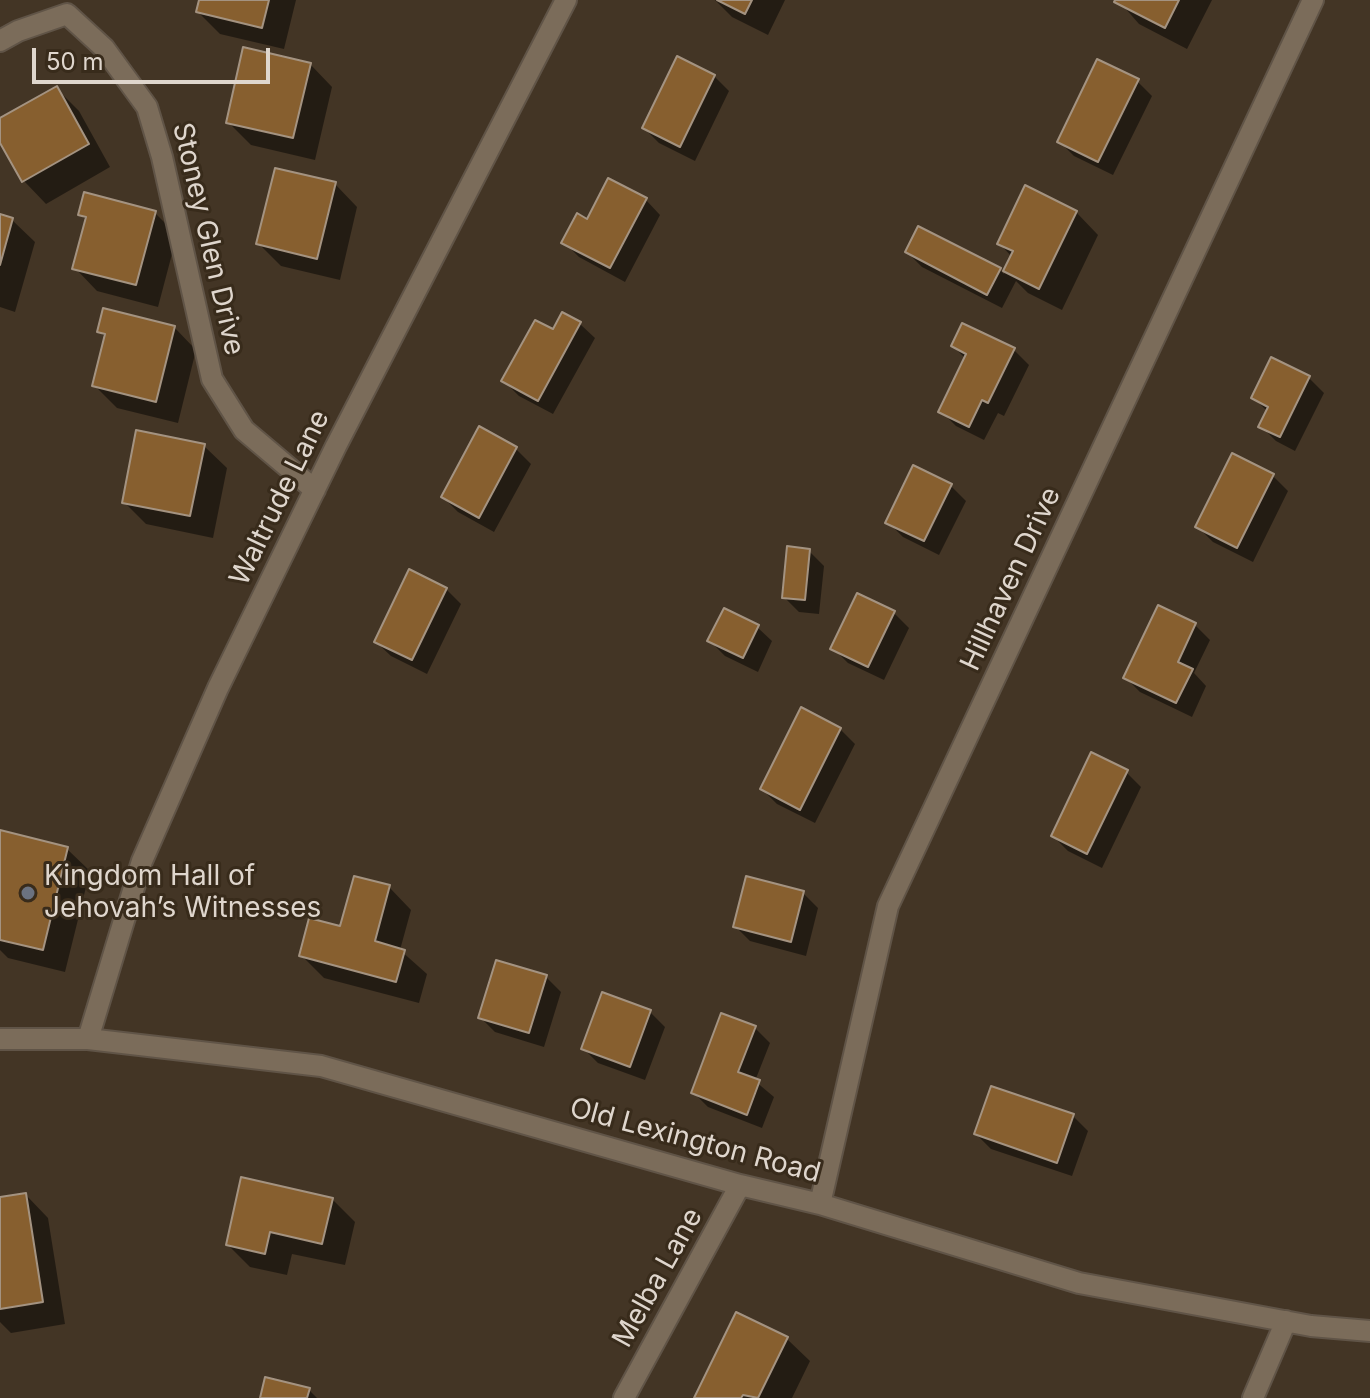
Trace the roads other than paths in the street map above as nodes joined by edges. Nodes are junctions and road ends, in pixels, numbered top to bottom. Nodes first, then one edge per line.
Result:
1 (566, 0) edge
2 (1313, 0) edge
3 (68, 7) edge
4 (0, 41) edge
5 (315, 490) junction
6 (0, 1039) edge
7 (88, 1039) junction
8 (740, 1185) junction
9 (820, 1204) junction
10 (1286, 1321) junction
11 (1370, 1331) edge
12 (624, 1398) edge
13 (1253, 1398) edge

1 - 5 street, Waltrude Lane
2 - 9 street, Hillhaven Drive
3 - 4 street, Stoney Glen Drive
3 - 5 street, Stoney Glen Drive
5 - 7 street, Waltrude Lane
6 - 7 street, Old Lexington Road
7 - 8 street, Old Lexington Road
8 - 9 street, Old Lexington Road
8 - 12 street, Melba Lane
9 - 10 street, Old Lexington Road
10 - 11 street, Old Lexington Road
10 - 13 street

